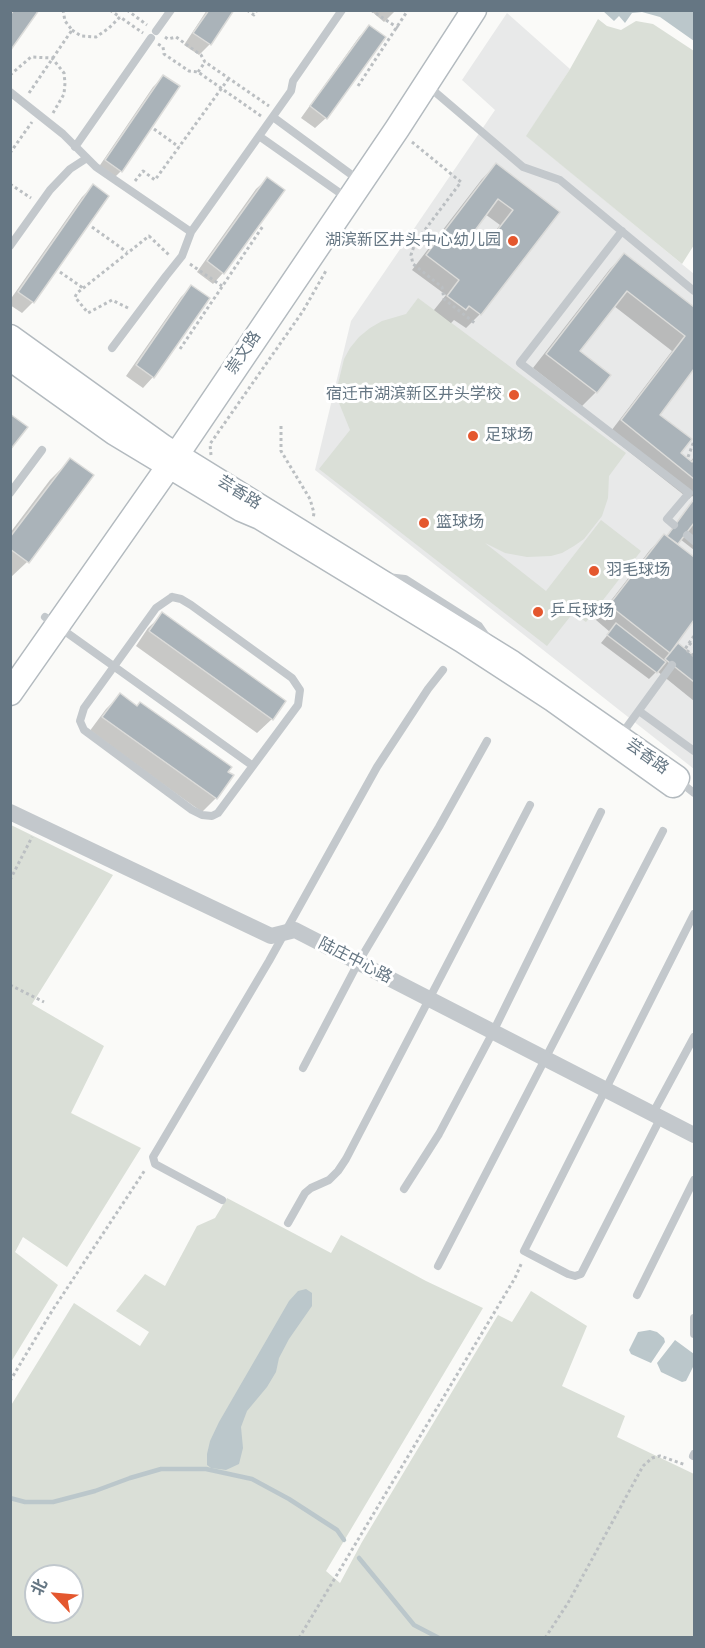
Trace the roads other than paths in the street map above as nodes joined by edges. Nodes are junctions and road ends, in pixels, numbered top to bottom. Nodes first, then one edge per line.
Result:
1 (171, 10) edge
2 (342, 10) edge
3 (458, 10) edge
4 (474, 10) edge
5 (426, 84) junction
6 (10, 92) edge
7 (273, 117) junction
8 (259, 136) junction
9 (75, 147) junction
10 (87, 158) junction
11 (350, 187) junction
12 (622, 231) junction
13 (191, 232) junction
14 (10, 246) edge
15 (694, 291) edge
16 (10, 337) edge
17 (112, 348) dead end
18 (10, 358) edge
19 (42, 450) dead end
20 (166, 456) junction
21 (10, 493) edge
22 (674, 525) dead end
23 (687, 535) dead end
24 (694, 541) edge
25 (51, 621) junction
26 (672, 665) dead end
27 (114, 666) junction
28 (10, 669) edge
29 (443, 670) dead end
30 (10, 693) edge
31 (639, 711) junction
32 (617, 740) junction
33 (487, 741) dead end
34 (694, 752) edge
35 (253, 766) junction
36 (686, 786) edge
37 (530, 805) dead end
38 (10, 812) edge
39 (601, 812) dead end
40 (663, 831) dead end
41 (694, 914) edge
42 (283, 933) junction
43 (358, 963) junction
44 (429, 999) junction
45 (493, 1032) junction
46 (694, 1037) edge
47 (545, 1058) junction
48 (303, 1068) dead end
49 (606, 1089) junction
50 (656, 1115) junction
51 (694, 1135) edge
52 (694, 1180) edge
53 (404, 1189) dead end
54 (222, 1200) dead end
55 (288, 1223) dead end
56 (438, 1266) dead end
57 (637, 1295) dead end
58 (694, 1318) edge
59 (694, 1332) edge

1 - 9 lane
2 - 7 lane
3 - 11 street, 崇文路
4 - 5 street, 崇文路
5 - 11 street, 崇文路
5 - 12 lane
6 - 9 lane
7 - 8 lane
7 - 11 lane
8 - 11 lane
8 - 13 lane
9 - 10 lane
10 - 13 lane
10 - 14 lane
11 - 20 street, 崇文路
12 - 15 lane
12 - 22 lane
13 - 17 lane
16 - 20 street, 芸香路
18 - 20 street, 芸香路
19 - 21 lane
20 - 25 street, 崇文路
20 - 32 street, 芸香路
20 - 32 street, 芸香路
23 - 24 lane
25 - 27 lane
25 - 28 street, 崇文路
25 - 30 street, 崇文路
26 - 31 lane
27 - 35 lane
27 - 35 lane
27 - 35 lane
29 - 42 lane
31 - 32 lane
31 - 34 lane
32 - 36 street, 芸香路
33 - 43 lane
37 - 44 lane
38 - 42 street, 陆庄中心路
39 - 45 lane
40 - 47 lane
41 - 49 lane
42 - 43 street, 陆庄中心路
42 - 54 lane
43 - 44 street, 陆庄中心路
43 - 48 lane
44 - 45 street, 陆庄中心路
44 - 55 lane
45 - 47 street, 陆庄中心路
45 - 53 lane
46 - 50 lane
47 - 49 street, 陆庄中心路
47 - 56 lane
49 - 50 street, 陆庄中心路
49 - 50 lane
50 - 51 street, 陆庄中心路
52 - 57 lane
58 - 59 lane

